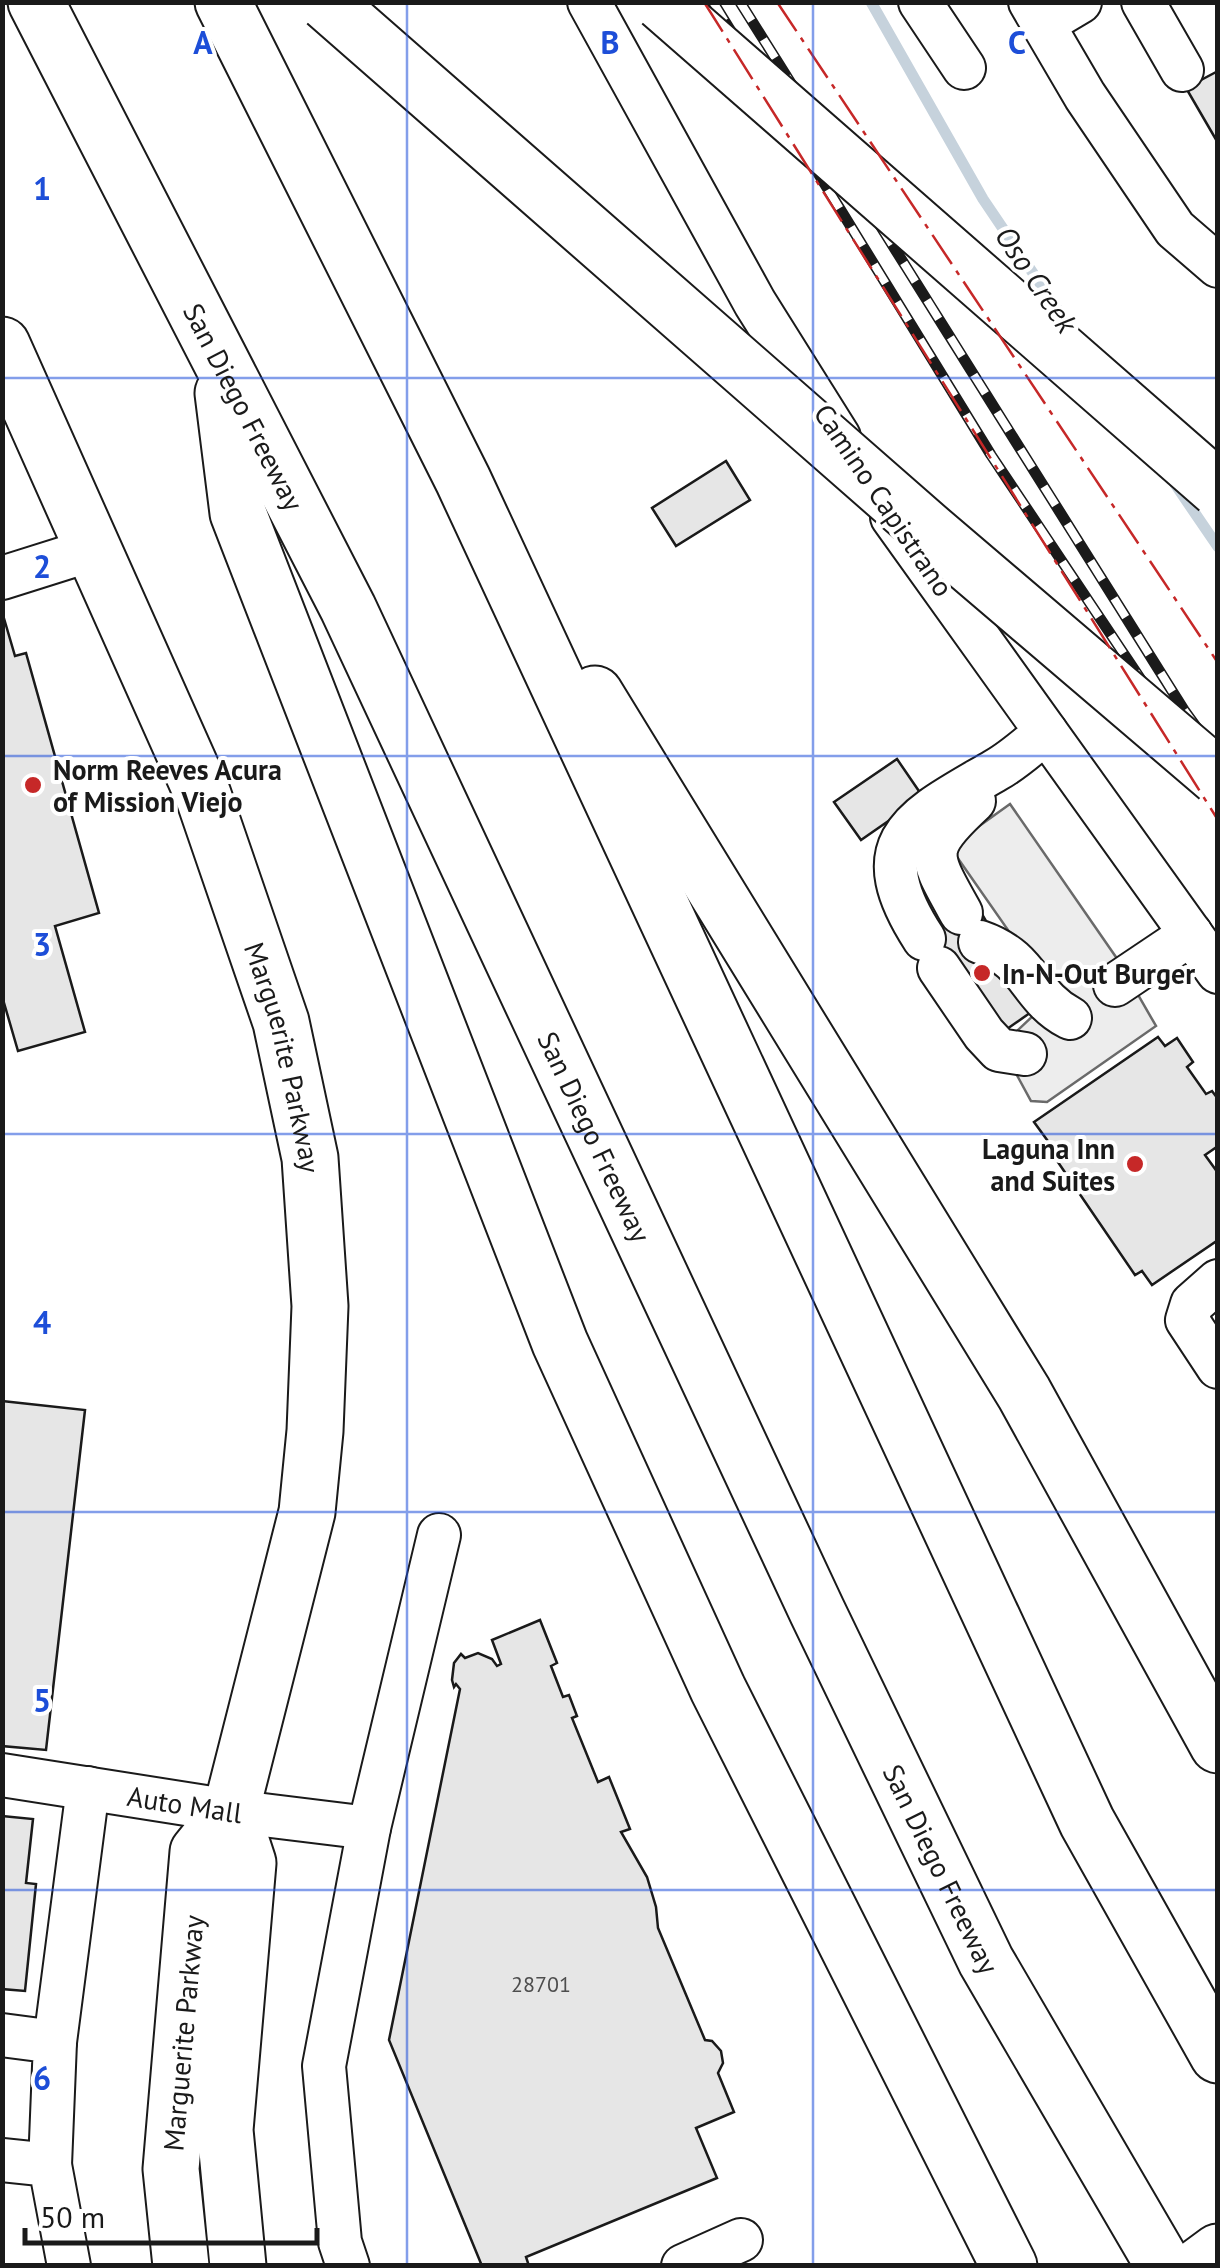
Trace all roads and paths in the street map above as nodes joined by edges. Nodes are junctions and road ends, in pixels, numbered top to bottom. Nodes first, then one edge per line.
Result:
1 (36, 2) edge
2 (223, 2) edge
3 (326, 2) edge
4 (590, 2) edge
5 (661, 2) edge
6 (920, 2) edge
7 (1080, 2) edge
8 (1143, 2) edge
9 (1036, 13) edge
10 (964, 68) dead end
11 (1182, 70) dead end
12 (1218, 266) edge
13 (2, 345) edge
14 (219, 360) junction
15 (463, 480) junction
16 (1218, 490) edge
17 (94, 549) junction
18 (2, 578) edge
19 (1046, 732) junction
20 (998, 769) junction
21 (1218, 777) edge
22 (1191, 934) junction
23 (1218, 972) edge
24 (1114, 985) dead end
25 (1070, 1018) dead end
26 (1025, 1054) dead end
27 (1218, 1281) edge
28 (1218, 1366) edge
29 (439, 1535) dead end
30 (1218, 1745) edge
31 (2, 1775) edge
32 (88, 1788) junction
33 (232, 1811) junction
34 (368, 1828) junction
35 (2, 2034) edge
36 (55, 2042) junction
37 (1218, 2055) edge
38 (2, 2160) edge
39 (50, 2166) junction
40 (740, 2240) dead end
41 (1218, 2252) edge
42 (237, 2259) edge
43 (180, 2265) edge
44 (70, 2266) edge
45 (348, 2266) edge
46 (683, 2266) edge
47 (1009, 2266) edge
48 (1164, 2266) edge
49 (1199, 2266) edge

1 - 14 main road, San Diego Freeway
2 - 15 main road
3 - 21 main road, bridge
4 - 19 street, Camino Capistrano
5 - 16 main road, bridge
6 - 10 street
7 - 9 street
8 - 11 street
9 - 12 street
13 - 17 main road, Marguerite Parkway
14 - 47 main road
14 - 48 main road, San Diego Freeway
15 - 30 main road
15 - 37 main road
17 - 18 street
17 - 33 main road, Marguerite Parkway
19 - 20 street
19 - 22 street, Camino Capistrano
20 - 25 street
20 - 26 street
22 - 23 street, Camino Capistrano
22 - 24 street
27 - 28 street
29 - 34 street
31 - 32 street, Auto Mall
32 - 33 street, Auto Mall
32 - 36 street
33 - 34 street, Auto Mall
33 - 42 main road, Marguerite Parkway
33 - 43 main road, Marguerite Parkway
34 - 45 street
35 - 36 street
36 - 39 street
38 - 39 street
39 - 44 street
40 - 46 street
41 - 49 main road
42 - 43 street

